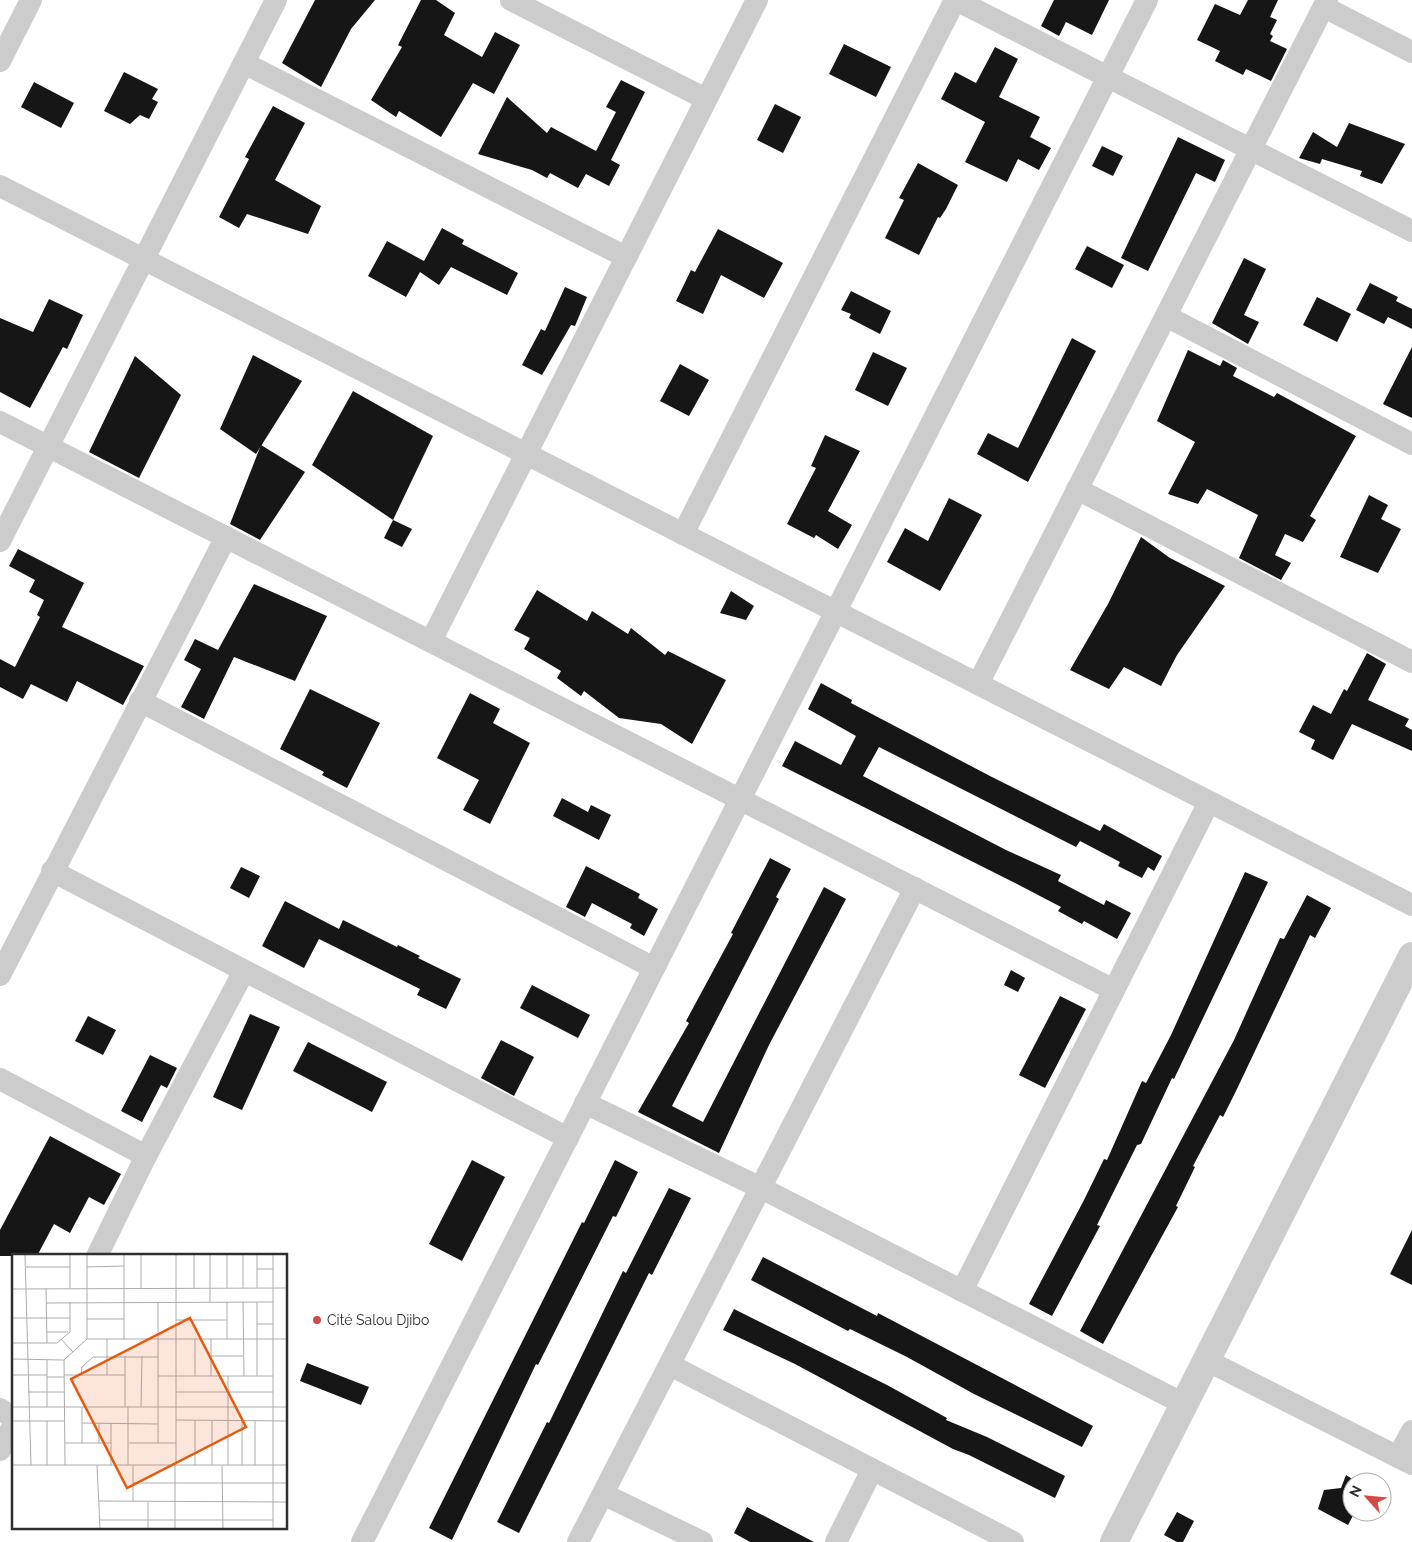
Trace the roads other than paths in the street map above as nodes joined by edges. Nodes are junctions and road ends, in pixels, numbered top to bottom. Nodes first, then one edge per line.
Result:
1 (31, 0) edge
2 (276, 0) edge
3 (511, 0) edge
4 (757, 0) edge
5 (955, 0) edge
6 (1147, 0) edge
7 (1325, 4) edge
8 (1412, 52) edge
9 (0, 62) edge
10 (244, 63) junction
11 (1108, 77) junction
12 (706, 99) junction
13 (1251, 149) junction
14 (0, 186) edge
15 (1412, 231) edge
16 (626, 257) junction
17 (144, 259) junction
18 (1166, 316) junction
19 (0, 422) edge
20 (1412, 444) edge
21 (48, 447) junction
22 (526, 454) junction
23 (1077, 489) junction
24 (683, 534) junction
25 (226, 537) junction
26 (0, 541) edge
27 (836, 611) junction
28 (431, 641) junction
29 (1412, 662) edge
30 (978, 684) junction
31 (140, 701) junction
32 (740, 799) junction
33 (1209, 802) junction
34 (52, 871) junction
35 (915, 888) junction
36 (1412, 905) edge
37 (1412, 956) edge
38 (654, 968) junction
39 (244, 971) junction
40 (0, 975) edge
41 (1114, 990) junction
42 (0, 1079) edge
43 (585, 1103) junction
44 (568, 1138) junction
45 (146, 1156) junction
46 (761, 1188) junction
47 (98, 1254) edge
48 (962, 1291) junction
49 (1206, 1360) junction
50 (670, 1365) junction
51 (1184, 1404) junction
52 (0, 1409) edge
53 (12, 1417) edge
54 (12, 1428) edge
55 (1412, 1431) edge
56 (0, 1450) edge
57 (1405, 1461) edge
58 (872, 1470) junction
59 (603, 1494) junction
60 (362, 1542) edge
61 (578, 1542) edge
62 (702, 1542) edge
63 (836, 1542) edge
64 (1013, 1542) edge
65 (1114, 1542) edge

1 - 9 street
2 - 10 street
3 - 12 street
4 - 12 street
5 - 11 street
5 - 24 street
6 - 11 street
7 - 8 street
7 - 13 street
10 - 16 street
10 - 17 street
11 - 13 street
11 - 27 street
12 - 16 street
13 - 15 street
13 - 18 street
14 - 17 street
16 - 22 street
17 - 21 street
17 - 22 street
18 - 20 street
18 - 23 street
19 - 21 street
21 - 25 street
21 - 26 street
22 - 24 street
22 - 28 street
23 - 29 street
23 - 30 street
24 - 27 street
25 - 28 street
25 - 31 street
27 - 30 street
27 - 32 street
28 - 32 street
30 - 33 street
31 - 34 street
31 - 38 street
32 - 35 street
32 - 38 street
33 - 36 street
33 - 41 street
34 - 39 street
34 - 40 street
35 - 41 street
35 - 46 street
37 - 49 street
38 - 43 street
39 - 44 street
39 - 45 street
41 - 48 street
42 - 45 street
43 - 44 street
43 - 46 street
44 - 60 street
45 - 47 street
46 - 48 street
46 - 50 street
48 - 51 street
49 - 51 street
49 - 57 street
50 - 58 street
50 - 59 street
51 - 65 street
52 - 53 street
54 - 56 street
55 - 57 street
58 - 63 street
58 - 64 street
59 - 61 street
59 - 62 street

